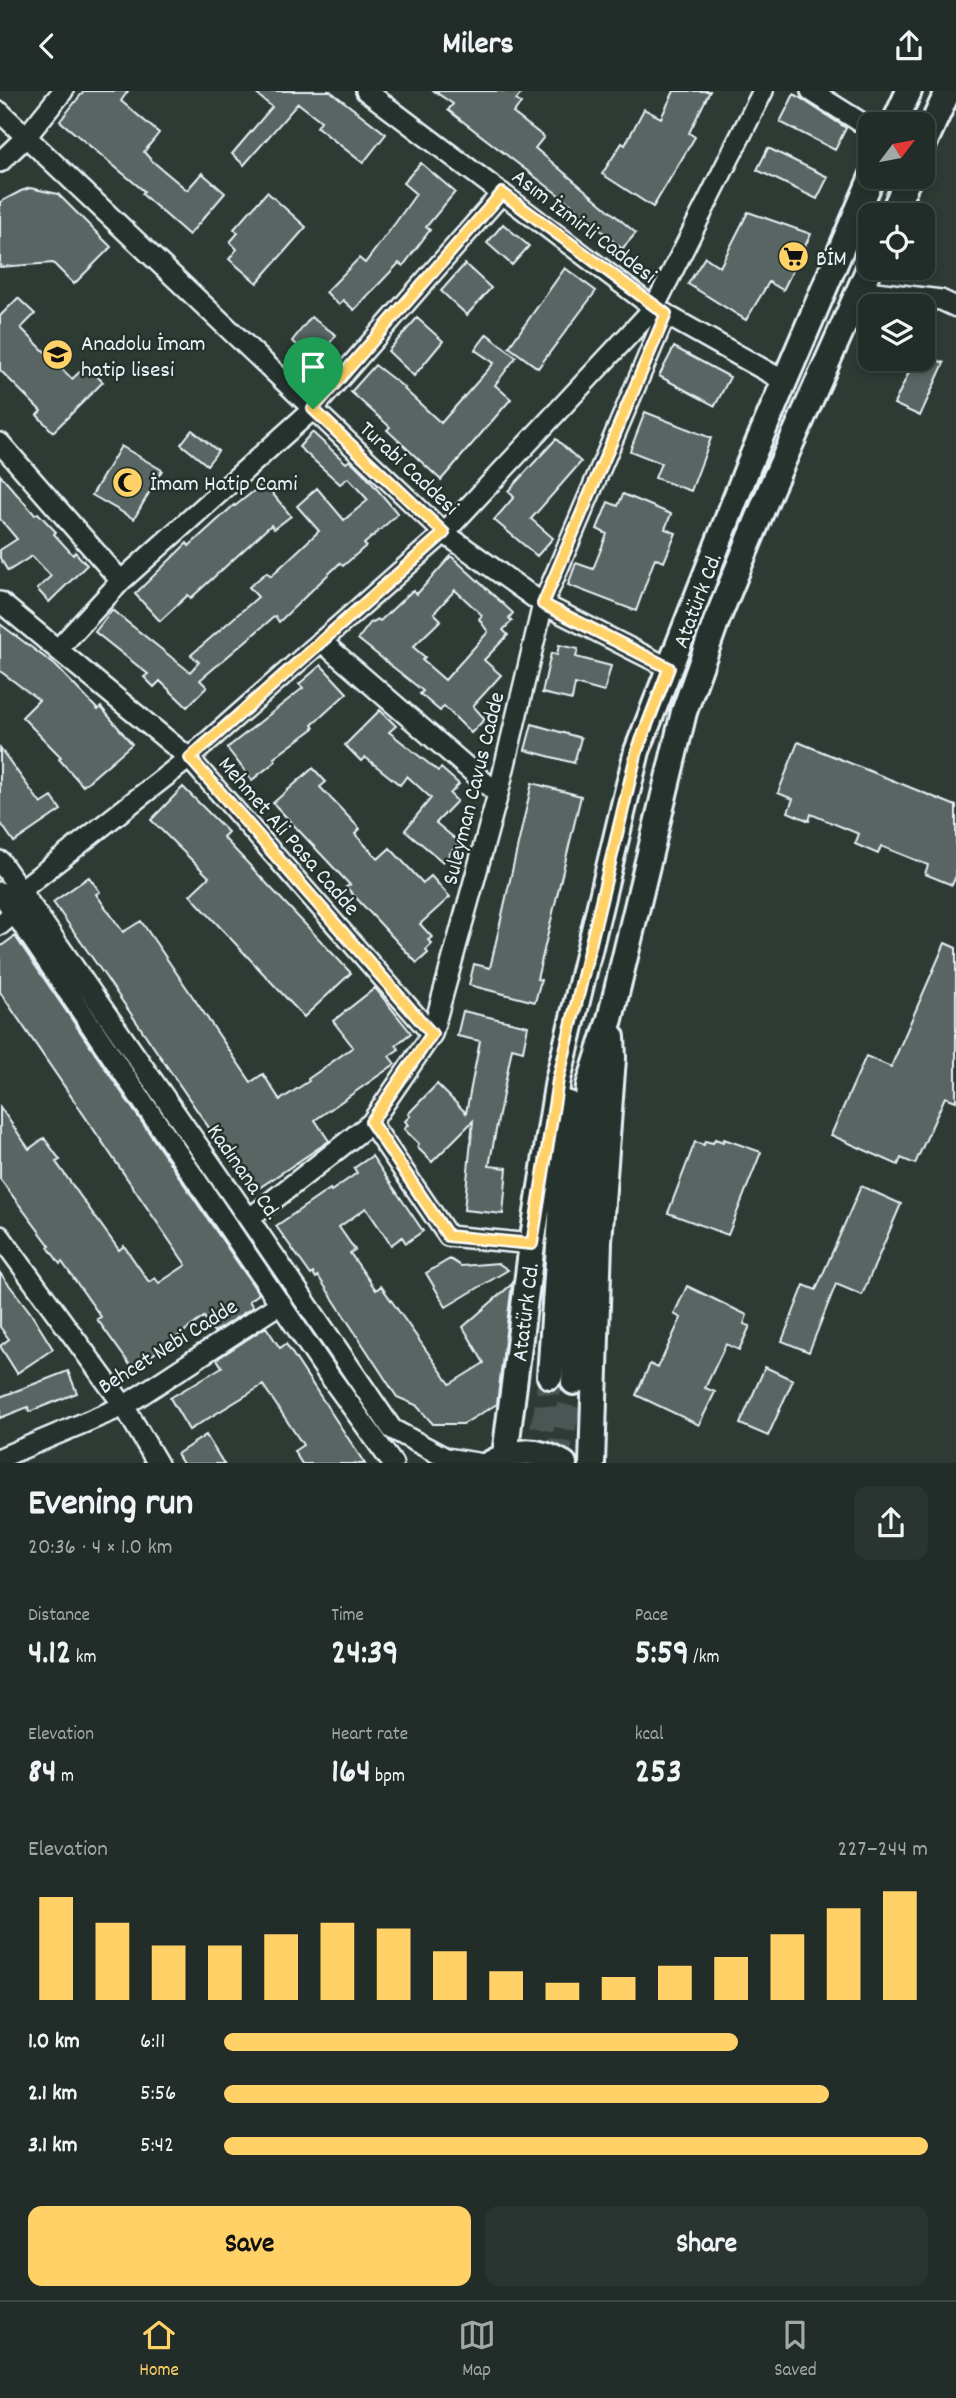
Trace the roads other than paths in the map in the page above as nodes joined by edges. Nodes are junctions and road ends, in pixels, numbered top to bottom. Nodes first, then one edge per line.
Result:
1 (63, 91) edge
2 (366, 91) edge
3 (763, 91) edge
4 (811, 91) edge
5 (909, 91) edge
6 (948, 91) edge
7 (0, 112) edge
8 (899, 112) edge
9 (858, 120) edge
10 (935, 120) edge
11 (26, 137) junction
12 (0, 162) edge
13 (867, 189) edge
14 (502, 193) junction
15 (864, 280) edge
16 (859, 290) junction
17 (956, 307) edge
18 (660, 311) junction
19 (786, 382) junction
20 (313, 409) junction
21 (0, 443) edge
22 (444, 533) junction
23 (121, 582) junction
24 (0, 602) edge
25 (543, 604) junction
26 (321, 641) junction
27 (58, 649) junction
28 (669, 668) junction
29 (190, 758) junction
30 (498, 794) junction
31 (0, 861) edge
32 (21, 890) junction
33 (0, 891) edge
34 (7, 919) edge
35 (573, 1016) junction
36 (610, 1019) junction
37 (432, 1034) junction
38 (371, 1122) junction
39 (249, 1219) junction
40 (0, 1236) edge
41 (532, 1244) junction
42 (281, 1303) junction
43 (550, 1376) tunnel mouth
44 (574, 1382) tunnel mouth
45 (124, 1406) junction
46 (0, 1458) edge
47 (492, 1461) edge
48 (157, 1463) edge
49 (392, 1463) edge
50 (562, 1463) edge
51 (592, 1463) edge

1 - 11 street
2 - 14 street, Asım İzmirli Caddesi
3 - 18 street
4 - 9 street
5 - 8 main road
6 - 10 main road
7 - 11 street, Turabi Caddesi
11 - 12 street
11 - 20 street, Turabi Caddesi
13 - 19 main road, Atatürk Cd.
14 - 18 street, Asım İzmirli Caddesi
14 - 20 street
15 - 16 main road, Atatürk Cd.
16 - 17 street
16 - 36 main road, Atatürk Cd.
18 - 19 street, Asım İzmirli Caddesi
18 - 22 street
18 - 25 street, Suleyman Cavus Cadde
19 - 28 main road, Atatürk Cd.
20 - 22 street, Turabi Caddesi
20 - 23 street
21 - 23 street
22 - 25 street, Turabi Caddesi
22 - 26 street
23 - 27 street
24 - 27 street, Mehmet Ali Pasa Cadde
25 - 28 street, Turabi Caddesi
25 - 30 street, Suleyman Cavus Cadde
26 - 29 street
26 - 30 street
27 - 29 street, Mehmet Ali Pasa Cadde
28 - 35 main road, Atatürk Cd.
29 - 32 street
29 - 37 street, Mehmet Ali Pasa Cadde
30 - 37 street, Suleyman Cavus Cadde
31 - 32 street, Kadınana Cd.
32 - 39 street, Kadınana Cd.
33 - 34 street, Kadınana Cd.
34 - 42 street, Kadınana Cd.
35 - 41 main road, Atatürk Cd.
35 - 43 main road
36 - 44 main road, Atatürk Cd.
36 - 51 main road, Atatürk Cd.
37 - 38 street, Suleyman Cavus Cadde
38 - 39 street, Suleyman Cavus Cadde
38 - 41 street
39 - 47 street, Kadınana Cd.
40 - 45 street
41 - 47 main road, Atatürk Cd.
42 - 45 street, Behcet Nebi Cadde
42 - 49 street, Kadınana Cd.
45 - 46 street, Behcet Nebi Cadde
45 - 48 street
47 - 50 main road

